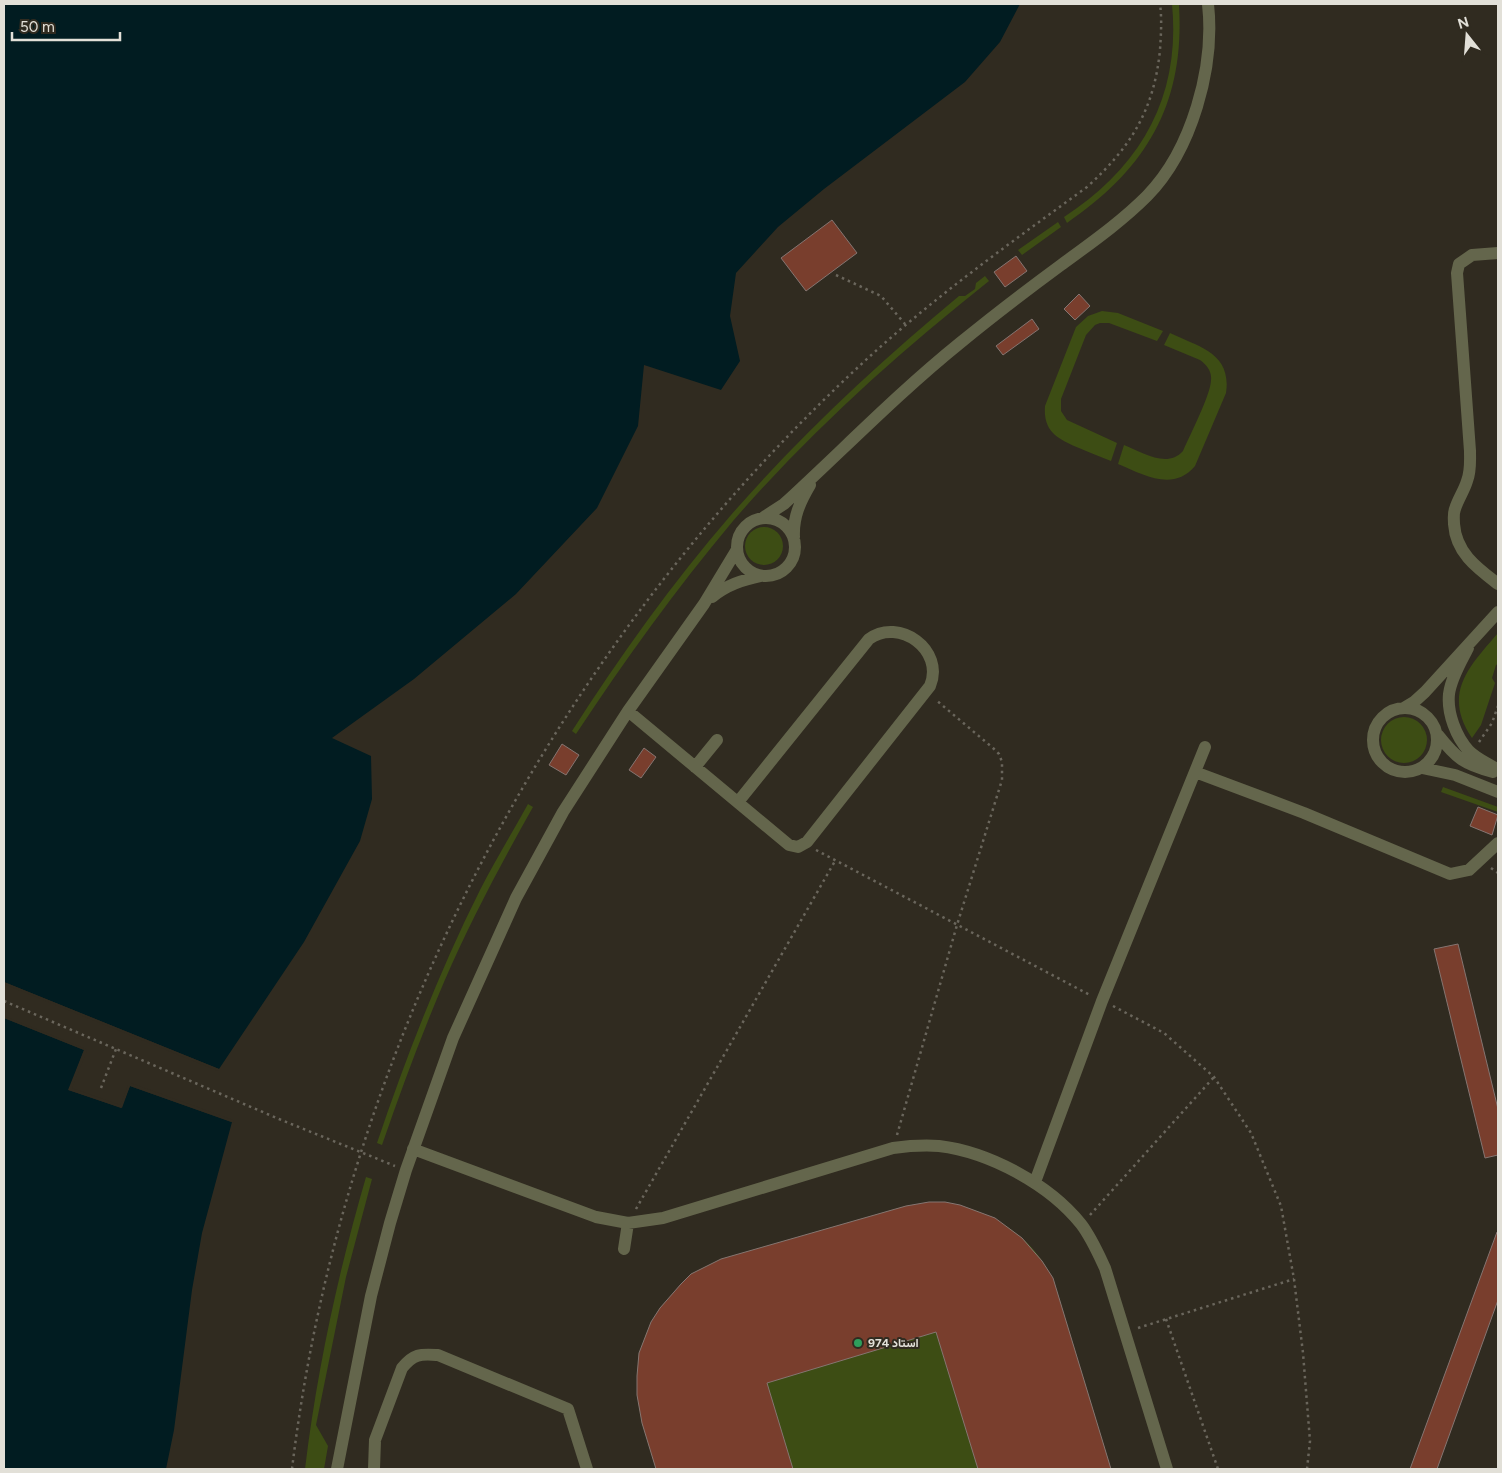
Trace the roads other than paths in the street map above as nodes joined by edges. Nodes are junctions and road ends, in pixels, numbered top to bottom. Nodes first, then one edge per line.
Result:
1 (1208, 4) edge
2 (1498, 252) edge
3 (815, 476) junction
4 (764, 517) junction
5 (794, 539) junction
6 (736, 551) junction
7 (761, 576) junction
8 (1498, 584) edge
9 (704, 604) junction
10 (1498, 612) edge
11 (1468, 648) junction
12 (1404, 708) junction
13 (628, 711) junction
14 (1438, 735) junction
15 (717, 740) dead end
16 (1205, 747) dead end
17 (695, 767) junction
18 (1422, 768) junction
19 (1498, 771) edge
20 (1195, 772) junction
21 (1498, 792) edge
22 (738, 802) junction
23 (1498, 843) edge
24 (413, 1149) junction
25 (1035, 1182) junction
26 (628, 1223) junction
27 (624, 1249) dead end
28 (337, 1469) edge
29 (374, 1469) edge
30 (587, 1469) edge
31 (1167, 1469) edge

1 - 3 street
2 - 8 street
3 - 4 street
3 - 5 street
4 - 5 street
4 - 6 street
5 - 7 street
6 - 7 street
6 - 9 street
7 - 9 street
9 - 13 street
10 - 11 street
11 - 12 street
11 - 19 street
12 - 14 street
12 - 18 street
13 - 17 street
13 - 24 street
14 - 18 street
14 - 19 street
15 - 17 street
16 - 20 street
17 - 22 street
18 - 21 street
20 - 23 street
20 - 25 street
22 - 22 street
24 - 26 street
24 - 28 street
25 - 26 street
25 - 31 street
26 - 27 street
29 - 30 street

